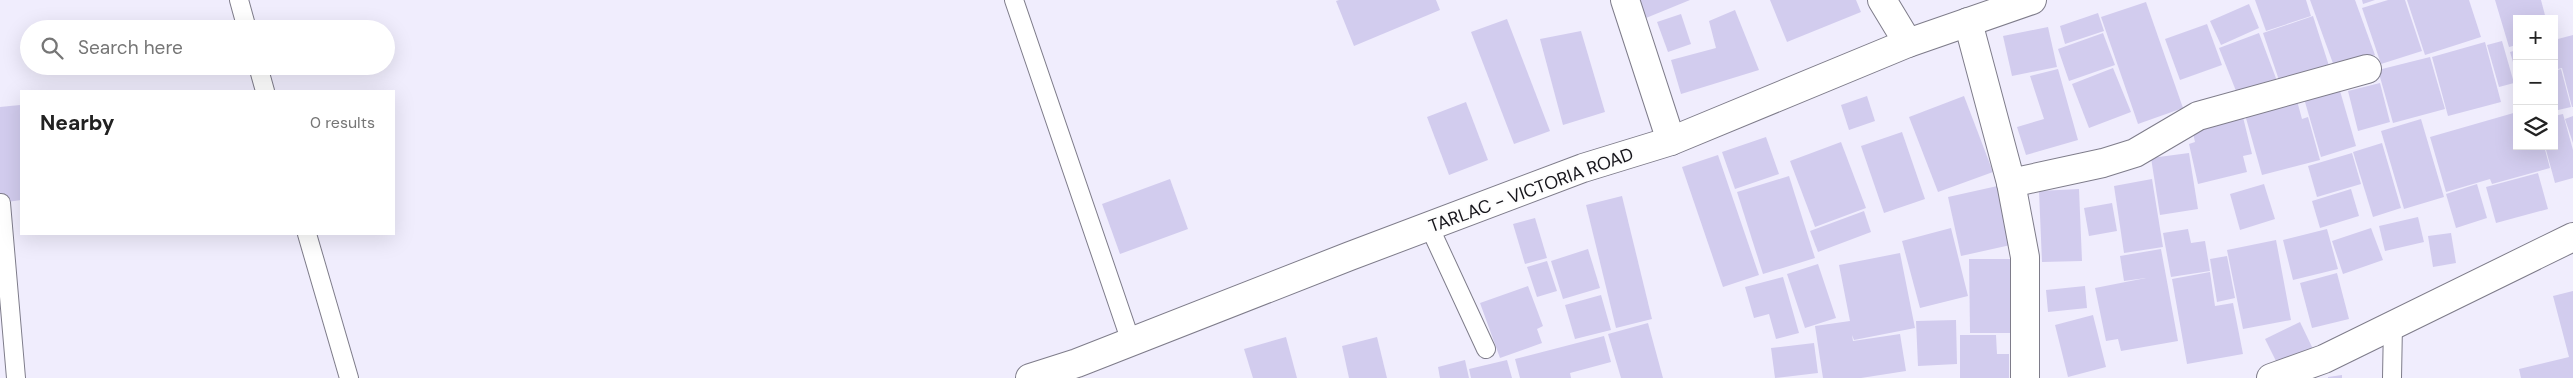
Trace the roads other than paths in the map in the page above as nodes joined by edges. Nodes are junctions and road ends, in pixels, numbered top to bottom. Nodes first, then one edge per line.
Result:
1 (239, 0) edge
2 (1014, 0) edge
3 (1625, 0) edge
4 (1882, 0) edge
5 (2032, 0) edge
6 (245, 20) edge
7 (1968, 22) junction
8 (1908, 43) junction
9 (2368, 69) dead end
10 (261, 75) edge
11 (266, 90) edge
12 (1671, 141) junction
13 (2011, 183) junction
14 (1, 203) dead end
15 (1429, 226) junction
16 (307, 235) edge
17 (2573, 237) edge
18 (2393, 324) junction
19 (1131, 342) junction
20 (1486, 349) dead end
21 (16, 378) edge
22 (349, 378) edge
23 (1030, 378) edge
24 (2025, 378) edge
25 (2271, 378) edge
26 (2392, 378) edge

1 - 6 lane
2 - 19 lane
3 - 12 street
4 - 8 street
5 - 7 street, TARLAC - VICTORIA ROAD
7 - 8 street, TARLAC - VICTORIA ROAD
7 - 13 street
8 - 12 street, TARLAC - VICTORIA ROAD
9 - 13 street
10 - 11 lane
12 - 15 street, TARLAC - VICTORIA ROAD
13 - 24 street
14 - 21 lane
15 - 19 street, TARLAC - VICTORIA ROAD
15 - 20 lane
16 - 22 lane
17 - 18 street
18 - 25 street
18 - 26 lane
19 - 23 street, TARLAC - VICTORIA ROAD

